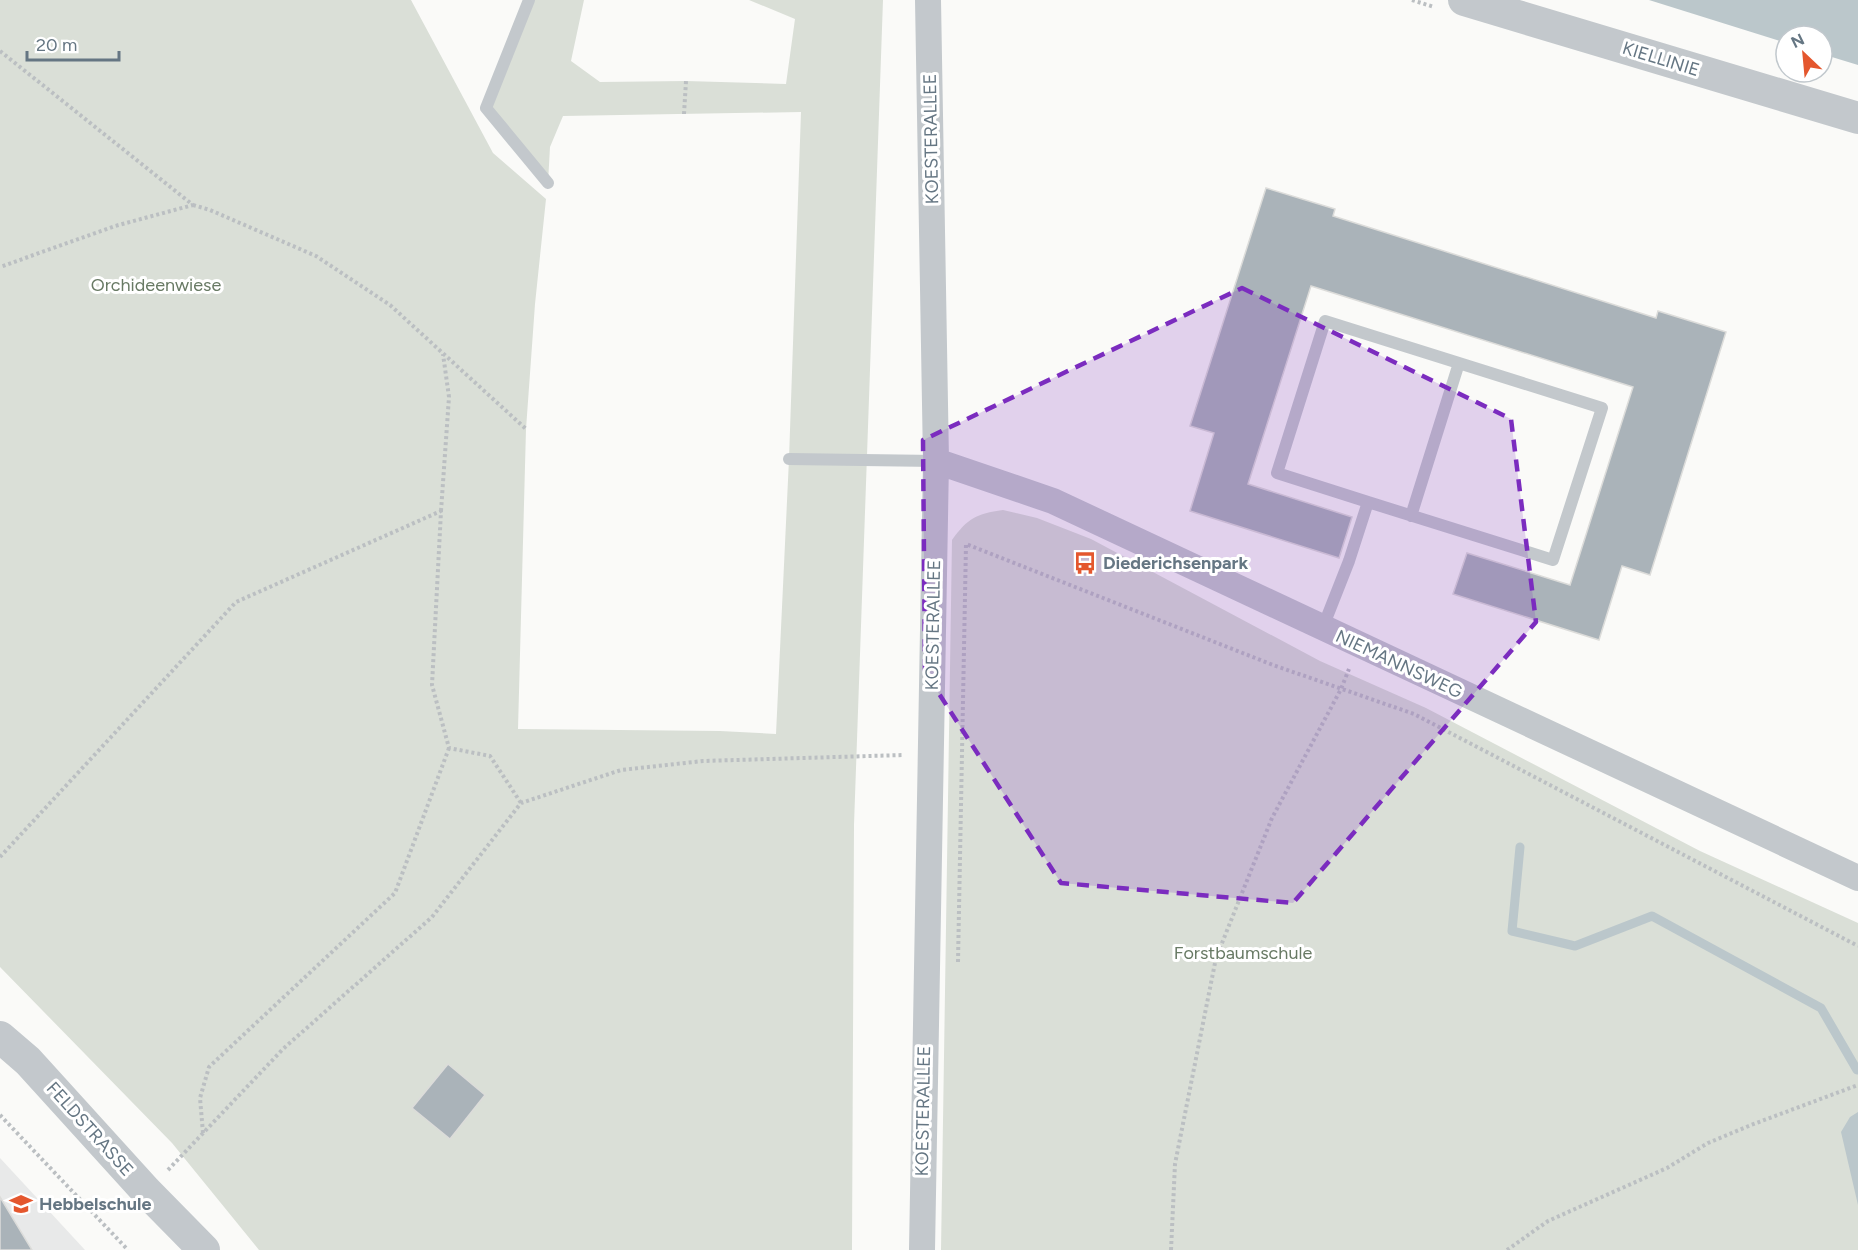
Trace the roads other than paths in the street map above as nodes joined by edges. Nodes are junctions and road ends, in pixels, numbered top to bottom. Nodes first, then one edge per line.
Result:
1 (529, 0) edge
2 (928, 0) edge
3 (1464, 0) edge
4 (1858, 118) edge
5 (548, 183) dead end
6 (1459, 363) junction
7 (789, 459) dead end
8 (936, 461) junction
9 (1368, 502) junction
10 (1411, 516) junction
11 (1323, 627) junction
12 (1858, 878) edge
13 (0, 1036) edge
14 (204, 1250) edge
15 (922, 1250) edge

1 - 5 lane
2 - 8 street, KOESTERALLEE
3 - 4 street, KIELLINIE
6 - 9 lane
6 - 10 lane
6 - 10 lane
7 - 8 lane
8 - 11 street, NIEMANNSWEG
8 - 15 street, KOESTERALLEE
9 - 10 lane
9 - 11 lane
11 - 12 street, NIEMANNSWEG
13 - 14 street, FELDSTRASSE

